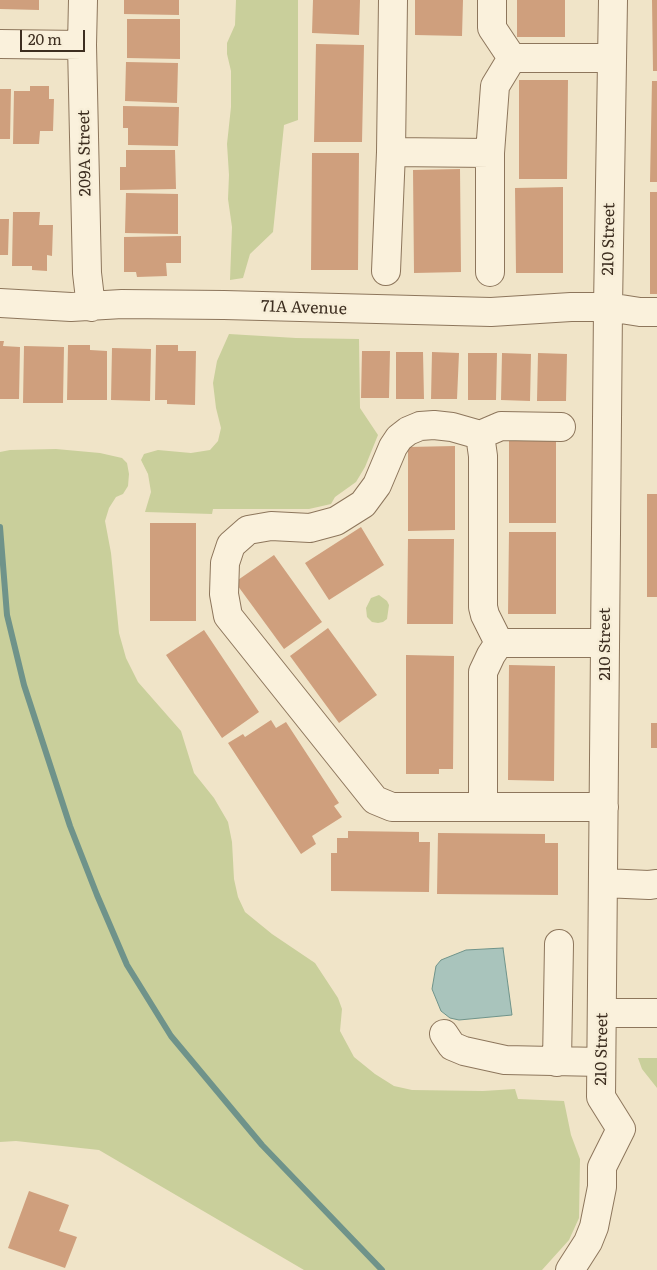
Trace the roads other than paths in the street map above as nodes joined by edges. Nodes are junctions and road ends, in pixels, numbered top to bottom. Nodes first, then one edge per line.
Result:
1 (83, 0) edge
2 (393, 0) edge
3 (492, 0) edge
4 (613, 0) edge
5 (0, 44) edge
6 (82, 45) junction
7 (512, 58) junction
8 (612, 58) junction
9 (390, 152) junction
10 (490, 153) junction
11 (386, 271) dead end
12 (490, 272) dead end
13 (0, 303) edge
14 (91, 306) junction
15 (608, 307) junction
16 (657, 312) edge
17 (561, 427) dead end
18 (480, 436) junction
19 (499, 643) junction
20 (605, 643) junction
21 (482, 807) junction
22 (604, 807) junction
23 (604, 884) junction
24 (657, 884) edge
25 (559, 944) dead end
26 (602, 1013) junction
27 (657, 1014) edge
28 (444, 1034) dead end
29 (557, 1062) junction
30 (601, 1062) junction
31 (570, 1270) edge

1 - 6 street, 209A Street
2 - 9 street
3 - 7 street
4 - 8 street, 210 Street
5 - 6 street
6 - 14 street, 209A Street
7 - 8 street
7 - 10 street
8 - 15 street, 210 Street
9 - 10 street
9 - 11 street
10 - 12 street
13 - 14 street, 71A Avenue
14 - 15 street, 71A Avenue
15 - 16 street, 71A Avenue
15 - 20 street, 210 Street
17 - 18 street
18 - 19 street
18 - 21 street
19 - 20 street
19 - 21 street
20 - 22 street, 210 Street
21 - 22 street
22 - 23 street, 210 Street
23 - 24 street
23 - 26 street, 210 Street
25 - 29 street
26 - 27 street
26 - 30 street, 210 Street
28 - 29 street
29 - 30 street
30 - 31 street, 210 Street

